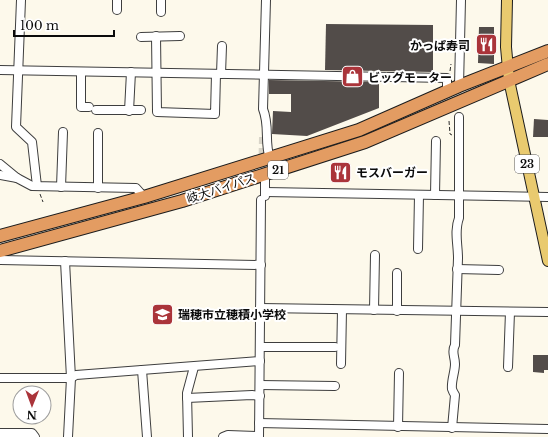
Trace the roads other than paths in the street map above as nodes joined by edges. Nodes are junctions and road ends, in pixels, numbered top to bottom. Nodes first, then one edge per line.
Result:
1 (22, 0) edge
2 (117, 0) edge
3 (161, 0) edge
4 (266, 0) edge
5 (461, 0) edge
6 (507, 0) edge
7 (117, 10) dead end
8 (161, 12) dead end
9 (141, 36) dead end
10 (156, 36) junction
11 (180, 36) dead end
12 (222, 46) dead end
13 (548, 51) edge
14 (548, 64) edge
15 (508, 66) junction
16 (0, 70) edge
17 (18, 70) junction
18 (81, 72) junction
19 (131, 72) junction
20 (158, 73) junction
21 (218, 74) junction
22 (264, 75) junction
23 (512, 79) junction
24 (459, 86) junction
25 (447, 91) junction
26 (263, 109) junction
27 (129, 110) junction
28 (141, 110) dead end
29 (459, 117) dead end
30 (62, 132) dead end
31 (98, 133) dead end
32 (262, 137) tunnel mouth
33 (436, 141) dead end
34 (270, 159) junction
35 (0, 164) edge
36 (265, 174) junction
37 (0, 175) edge
38 (17, 178) junction
39 (37, 186) junction
40 (61, 187) junction
41 (98, 188) junction
42 (265, 192) junction
43 (419, 195) junction
44 (435, 195) junction
45 (459, 195) junction
46 (144, 197) junction
47 (541, 197) edge
48 (261, 200) dead end
49 (261, 223) junction
50 (548, 230) edge
51 (0, 236) edge
52 (418, 249) dead end
53 (0, 251) edge
54 (375, 255) dead end
55 (0, 260) edge
56 (66, 261) junction
57 (548, 261) edge
58 (261, 266) junction
59 (457, 269) junction
60 (499, 270) dead end
61 (397, 273) dead end
62 (260, 308) junction
63 (342, 310) junction
64 (374, 310) junction
65 (397, 311) junction
66 (456, 311) junction
67 (510, 312) junction
68 (548, 312) edge
69 (260, 347) junction
70 (335, 347) dead end
71 (260, 361) junction
72 (341, 364) dead end
73 (194, 366) junction
74 (508, 367) dead end
75 (142, 370) junction
76 (399, 373) dead end
77 (0, 378) edge
78 (71, 378) junction
79 (260, 385) junction
80 (335, 386) dead end
81 (260, 396) junction
82 (187, 398) junction
83 (259, 424) junction
84 (398, 427) junction
85 (452, 428) junction
86 (548, 429) edge
87 (0, 433) edge
88 (259, 436) edge
89 (35, 437) edge
90 (68, 437) edge
91 (147, 437) edge
92 (188, 437) edge
93 (223, 437) edge

1 - 17 street
2 - 7 street
3 - 8 street
4 - 22 street
5 - 24 street
6 - 15 main road, 23
9 - 10 street
10 - 11 street
10 - 20 street
12 - 21 street
13 - 15 highway, 岐大バイパス / 21
14 - 23 highway, 岐大バイパス / 21
15 - 23 main road, 23
15 - 24 highway, 岐大バイパス / 21
16 - 17 street
17 - 18 street
17 - 39 street
18 - 19 street
18 - 27 street
19 - 20 street
19 - 27 street
20 - 21 street
20 - 21 street
21 - 22 street
22 - 25 street
22 - 26 street
23 - 36 highway, 岐大バイパス / 21
23 - 47 main road, 23
24 - 25 highway, 岐大バイパス / 21
25 - 34 highway, 岐大バイパス / 21
26 - 32 street
26 - 34 street
27 - 28 street
29 - 45 street
30 - 40 street
31 - 41 street
33 - 44 street
34 - 46 highway, 岐大バイパス / 21
35 - 38 street
36 - 42 street
36 - 53 highway, 岐大バイパス / 21
37 - 38 street
38 - 39 street
39 - 40 street
40 - 41 street
41 - 46 street
42 - 43 street
42 - 49 street
43 - 44 street
43 - 52 street
44 - 45 street
45 - 47 street
45 - 59 street
46 - 51 highway, 岐大バイパス / 21
47 - 50 main road, 23
47 - 57 main road, 23
48 - 49 street
49 - 58 street
54 - 64 street
55 - 56 street
56 - 58 street
56 - 78 street
58 - 62 street
59 - 60 street
59 - 66 street
61 - 65 street
62 - 63 street
62 - 69 street
63 - 64 street
63 - 72 street
64 - 65 street
65 - 66 street
66 - 67 street
66 - 85 street
67 - 68 street
67 - 74 street
69 - 70 street
69 - 71 street
71 - 73 street
71 - 79 street
73 - 75 street
73 - 82 street
75 - 78 street
75 - 91 street
76 - 84 street
77 - 78 street
78 - 90 street
79 - 80 street
79 - 81 street
81 - 82 street
81 - 83 street
82 - 92 street
83 - 84 street
83 - 88 street
84 - 85 street
85 - 86 street
87 - 89 street
88 - 93 street

